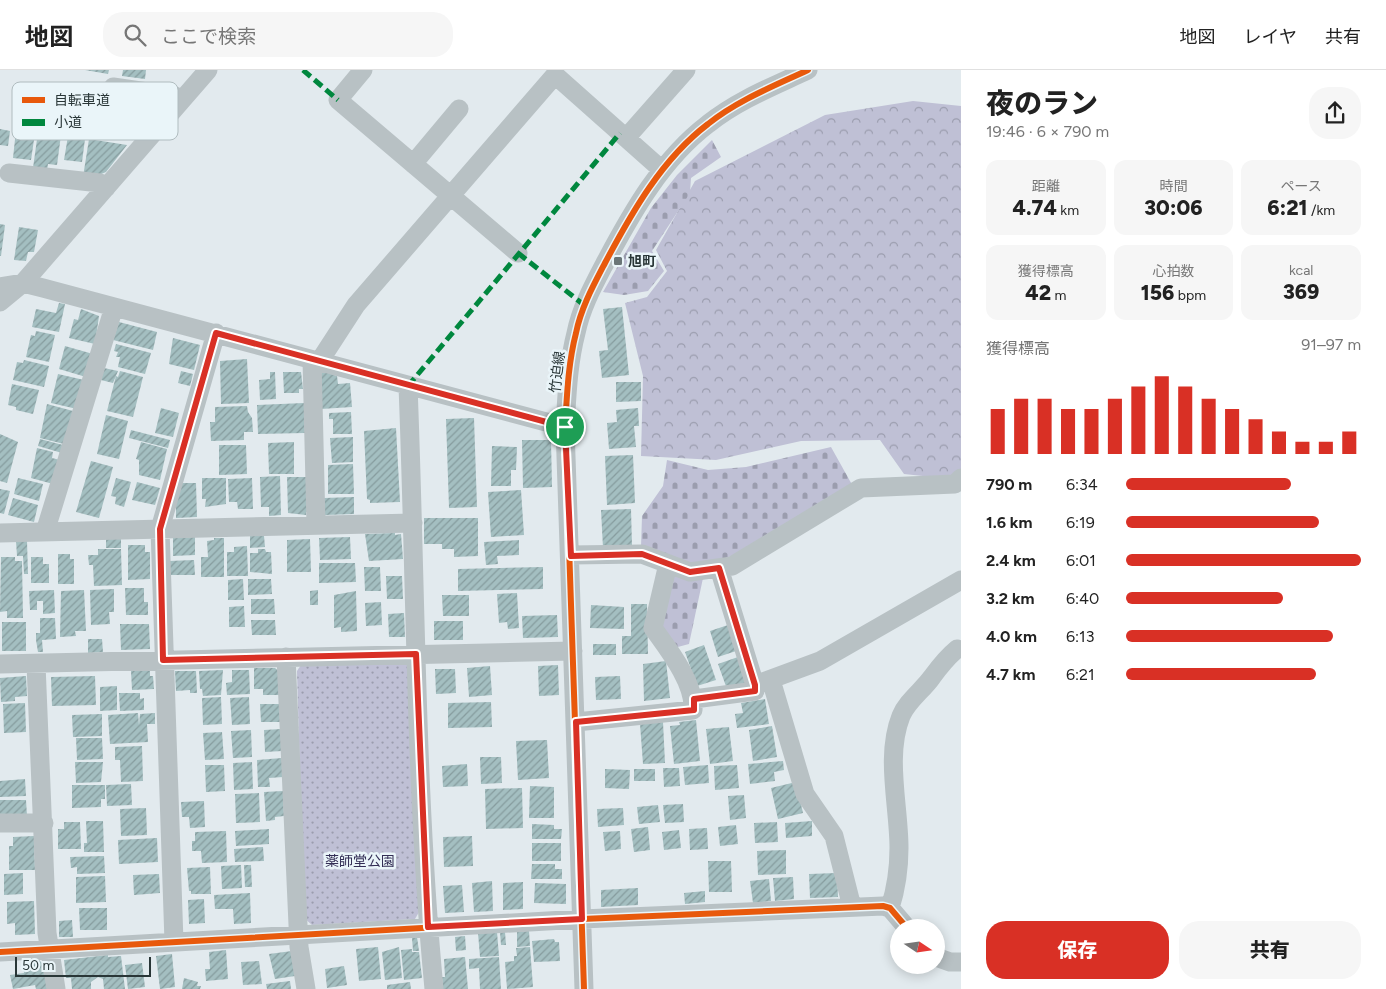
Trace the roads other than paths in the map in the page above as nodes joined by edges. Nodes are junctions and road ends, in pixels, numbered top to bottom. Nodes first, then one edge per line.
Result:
1 (208, 70) edge
2 (363, 70) edge
3 (686, 70) edge
4 (808, 70) edge
5 (178, 98) edge
6 (182, 100) junction
7 (178, 105) edge
8 (459, 109) dead end
9 (626, 138) junction
10 (147, 140) edge
11 (414, 164) junction
12 (662, 170) junction
13 (9, 173) dead end
14 (106, 188) junction
15 (450, 195) junction
16 (518, 253) dead end
17 (23, 284) junction
18 (0, 286) edge
19 (0, 302) edge
20 (114, 307) junction
21 (216, 333) junction
22 (316, 361) junction
23 (408, 386) junction
24 (565, 427) junction
25 (961, 478) edge
26 (413, 523) junction
27 (316, 525) junction
28 (160, 529) junction
29 (45, 532) junction
30 (0, 533) edge
31 (571, 556) junction
32 (668, 564) junction
33 (719, 568) junction
34 (961, 580) edge
35 (957, 649) dead end
36 (573, 651) junction
37 (416, 654) junction
38 (286, 657) junction
39 (163, 660) junction
40 (0, 664) edge
41 (36, 664) junction
42 (763, 682) junction
43 (694, 699) junction
44 (576, 722) junction
45 (0, 823) edge
46 (44, 823) junction
47 (852, 907) junction
48 (890, 908) junction
49 (582, 919) junction
50 (899, 919) edge
51 (428, 927) junction
52 (299, 935) junction
53 (174, 942) junction
54 (49, 949) junction
55 (0, 952) edge
56 (945, 959) edge
57 (961, 962) edge
58 (56, 989) edge
59 (306, 989) edge
60 (434, 989) edge
61 (584, 989) edge

1 - 6 street
2 - 11 street
3 - 9 street
4 - 12 street, 竹迫線
5 - 6 street
6 - 7 street
8 - 11 street
9 - 12 street
9 - 15 street
10 - 14 street
11 - 15 street
12 - 24 street, 竹迫線
13 - 14 street
14 - 17 street
15 - 16 street
15 - 22 street
17 - 18 street
17 - 19 street
17 - 20 street
20 - 21 street
20 - 29 street
21 - 22 street
21 - 28 street
22 - 23 street
22 - 27 street
23 - 24 street
23 - 26 street
24 - 31 street, 竹迫線
25 - 33 street
26 - 27 street
26 - 37 street
27 - 28 street
28 - 29 street
28 - 39 street
29 - 30 street
31 - 32 street
31 - 36 street, 竹迫線
32 - 33 street
32 - 43 street
33 - 42 street
34 - 42 street
35 - 48 street
36 - 37 street
36 - 44 street, 竹迫線
37 - 38 street
37 - 51 street
38 - 39 street
38 - 52 street
39 - 41 street
39 - 53 street
40 - 41 street
41 - 46 street
42 - 43 street
42 - 47 street
43 - 44 street
44 - 49 street, 竹迫線
45 - 46 street
46 - 54 street
47 - 48 street
47 - 49 street
48 - 50 street
49 - 51 street
49 - 61 street, 竹迫線
51 - 52 street
51 - 60 street
52 - 53 street
52 - 59 street
53 - 54 street
54 - 55 street
54 - 58 street
56 - 57 street

